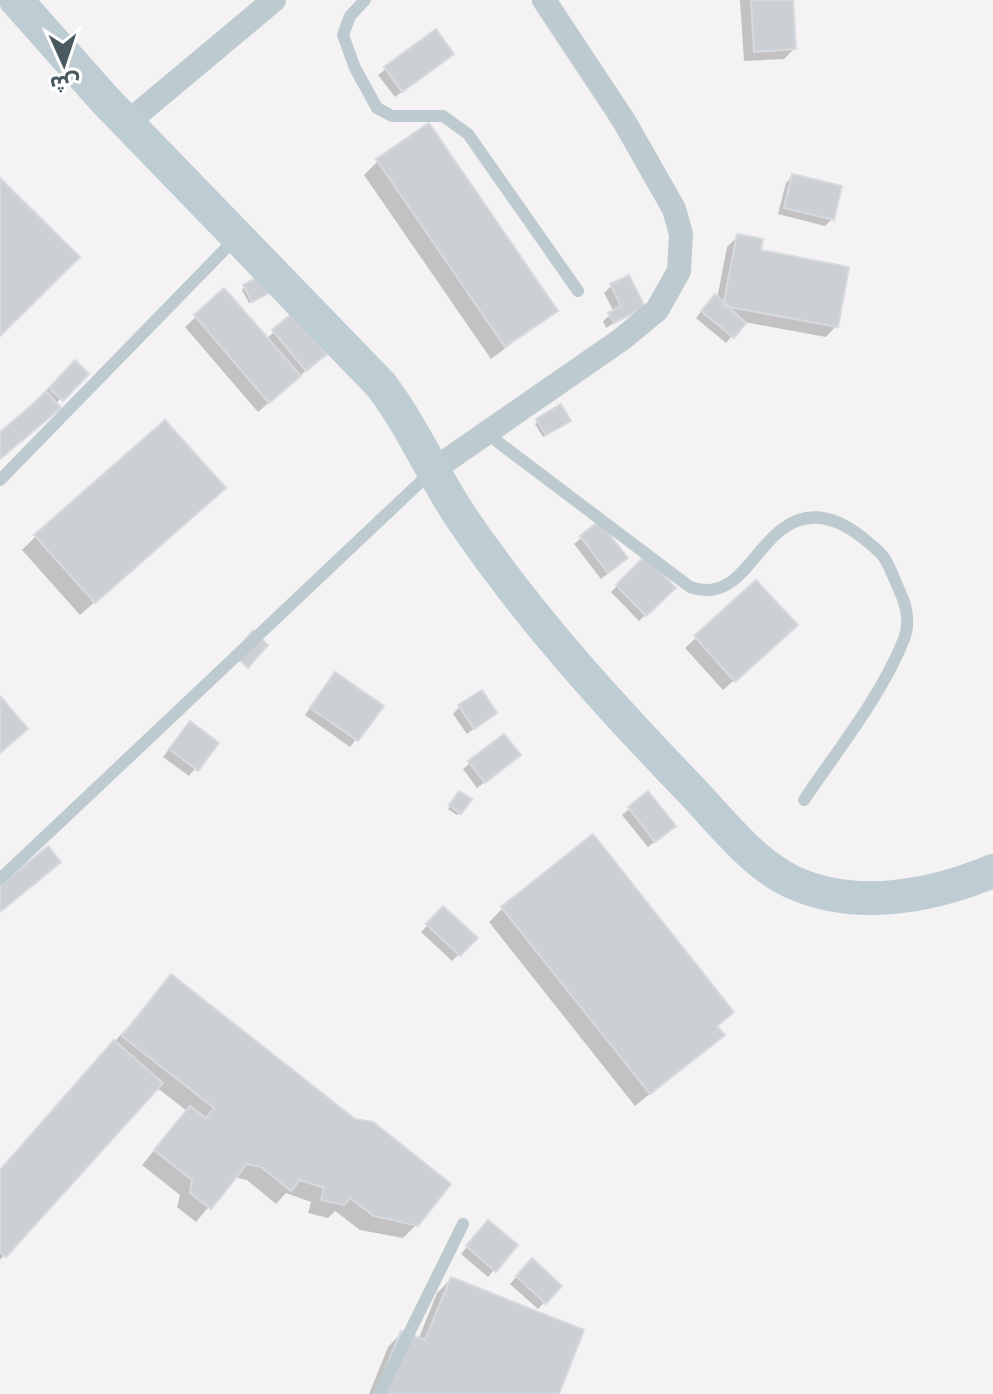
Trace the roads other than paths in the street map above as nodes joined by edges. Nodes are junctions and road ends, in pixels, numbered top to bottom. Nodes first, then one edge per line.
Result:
1 (16, 0) edge
2 (274, 0) edge
3 (365, 0) edge
4 (544, 0) edge
5 (127, 123) junction
6 (237, 236) junction
7 (578, 291) dead end
8 (486, 433) junction
9 (433, 470) junction
10 (0, 480) edge
11 (804, 800) dead end
12 (993, 871) edge
13 (0, 879) edge
14 (463, 1224) dead end
15 (379, 1394) edge

1 - 5 main road
2 - 5 street
3 - 7 lane
4 - 8 street
5 - 6 main road
6 - 9 main road
6 - 10 lane
8 - 9 street
8 - 11 lane
9 - 12 main road
9 - 13 lane
14 - 15 lane

